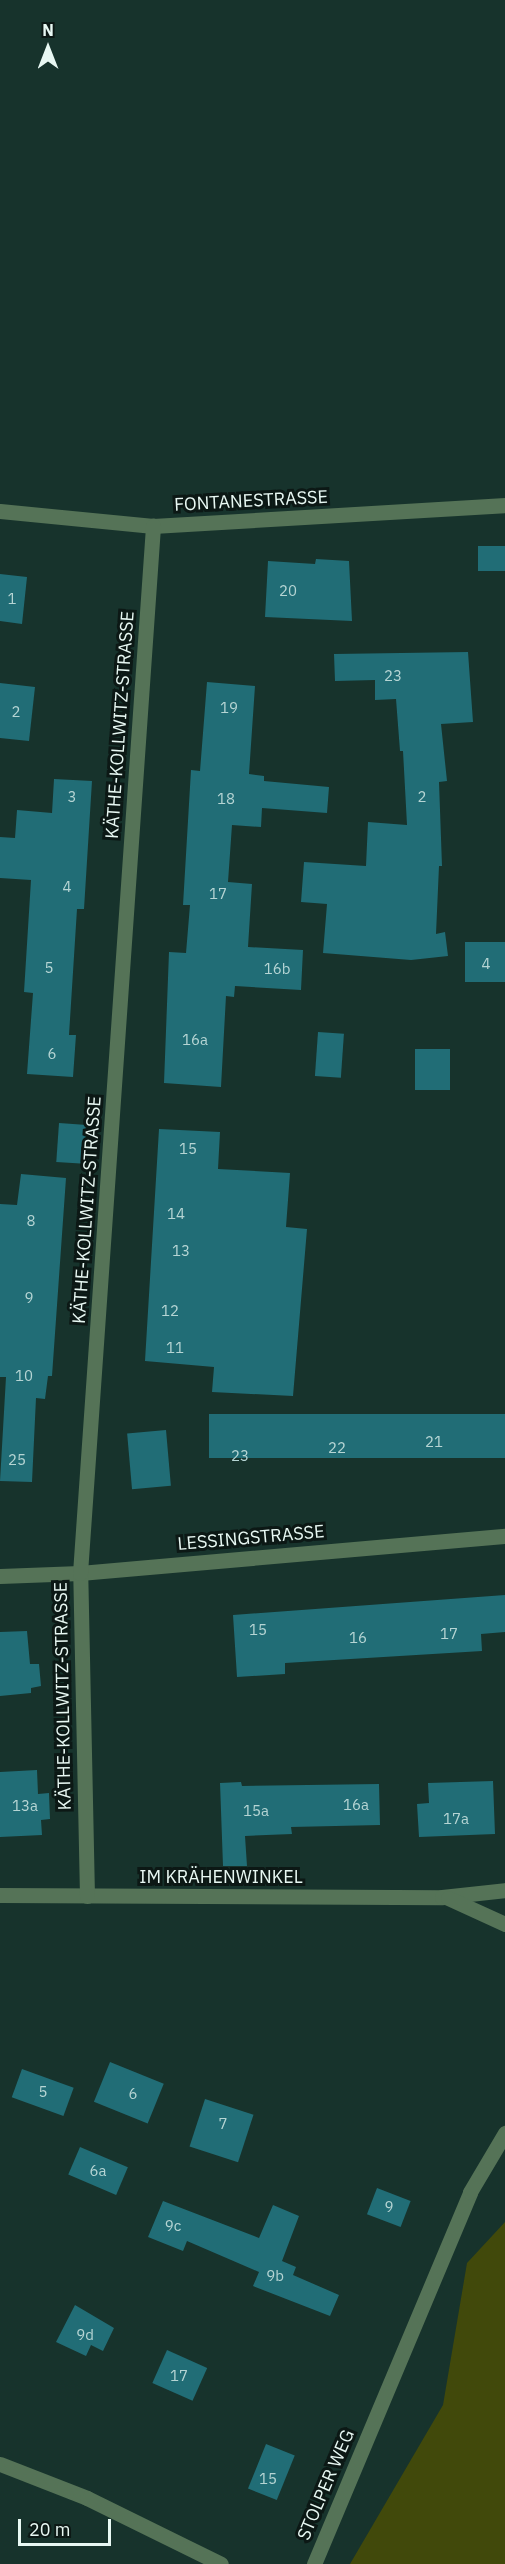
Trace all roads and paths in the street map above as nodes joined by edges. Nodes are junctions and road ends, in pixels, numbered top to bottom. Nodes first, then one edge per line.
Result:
1 (505, 505) edge
2 (0, 511) edge
3 (153, 526) junction
4 (505, 1536) edge
5 (80, 1573) junction
6 (0, 1576) edge
7 (505, 1890) edge
8 (0, 1895) edge
9 (87, 1896) junction
10 (442, 1897) junction
11 (505, 1924) edge
12 (505, 2133) edge
13 (0, 2464) edge
14 (221, 2564) edge
15 (314, 2564) edge

1 - 3 street, FONTANESTRASSE
2 - 3 street, FONTANESTRASSE
3 - 5 street, KÄTHE-KOLLWITZ-STRASSE
4 - 5 street, LESSINGSTRASSE
5 - 6 street, LESSINGSTRASSE
5 - 9 street, KÄTHE-KOLLWITZ-STRASSE
7 - 10 street, IM KRÄHENWINKEL
8 - 9 street, IM KRÄHENWINKEL
9 - 10 street, IM KRÄHENWINKEL
10 - 11 street, IM KRÄHENWINKEL
12 - 15 street, STOLPER WEG
13 - 14 street

